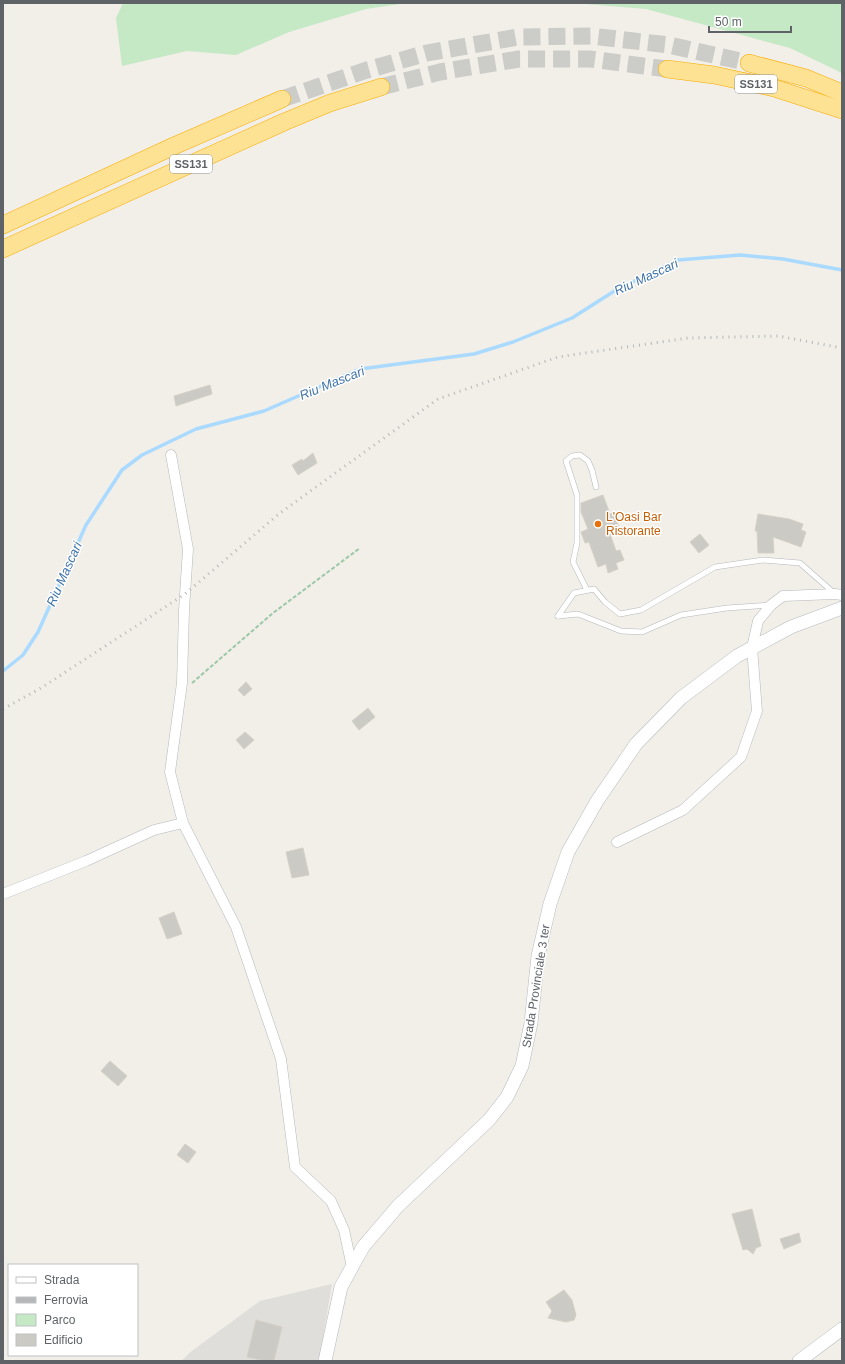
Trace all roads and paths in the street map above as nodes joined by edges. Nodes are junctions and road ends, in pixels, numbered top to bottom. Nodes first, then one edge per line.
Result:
1 (749, 62) tunnel mouth
2 (667, 69) tunnel mouth
3 (381, 87) tunnel mouth
4 (842, 93) edge
5 (282, 99) tunnel mouth
6 (842, 110) edge
7 (3, 225) edge
8 (3, 248) edge
9 (171, 455) dead end
10 (596, 487) dead end
11 (360, 548) dead end
12 (587, 590) junction
13 (838, 594) edge
14 (771, 605) junction
15 (842, 608) edge
16 (752, 648) junction
17 (180, 695) junction
18 (182, 822) junction
19 (617, 842) dead end
20 (3, 894) edge
21 (352, 1267) junction
22 (842, 1329) edge
23 (326, 1361) edge
24 (799, 1361) edge

1 - 4 highway, SS131
2 - 6 highway, SS131
3 - 8 highway, SS131
5 - 7 highway, SS131
9 - 17 street
10 - 12 lane
11 - 17 path
12 - 13 lane
12 - 14 lane
13 - 14 street
14 - 16 street
15 - 16 main road, Strada Provinciale 3 ter
16 - 19 street
16 - 21 main road, Strada Provinciale 3 ter
17 - 18 street
18 - 20 street
18 - 21 street
21 - 23 main road, Strada Provinciale 3 ter
22 - 24 main road

